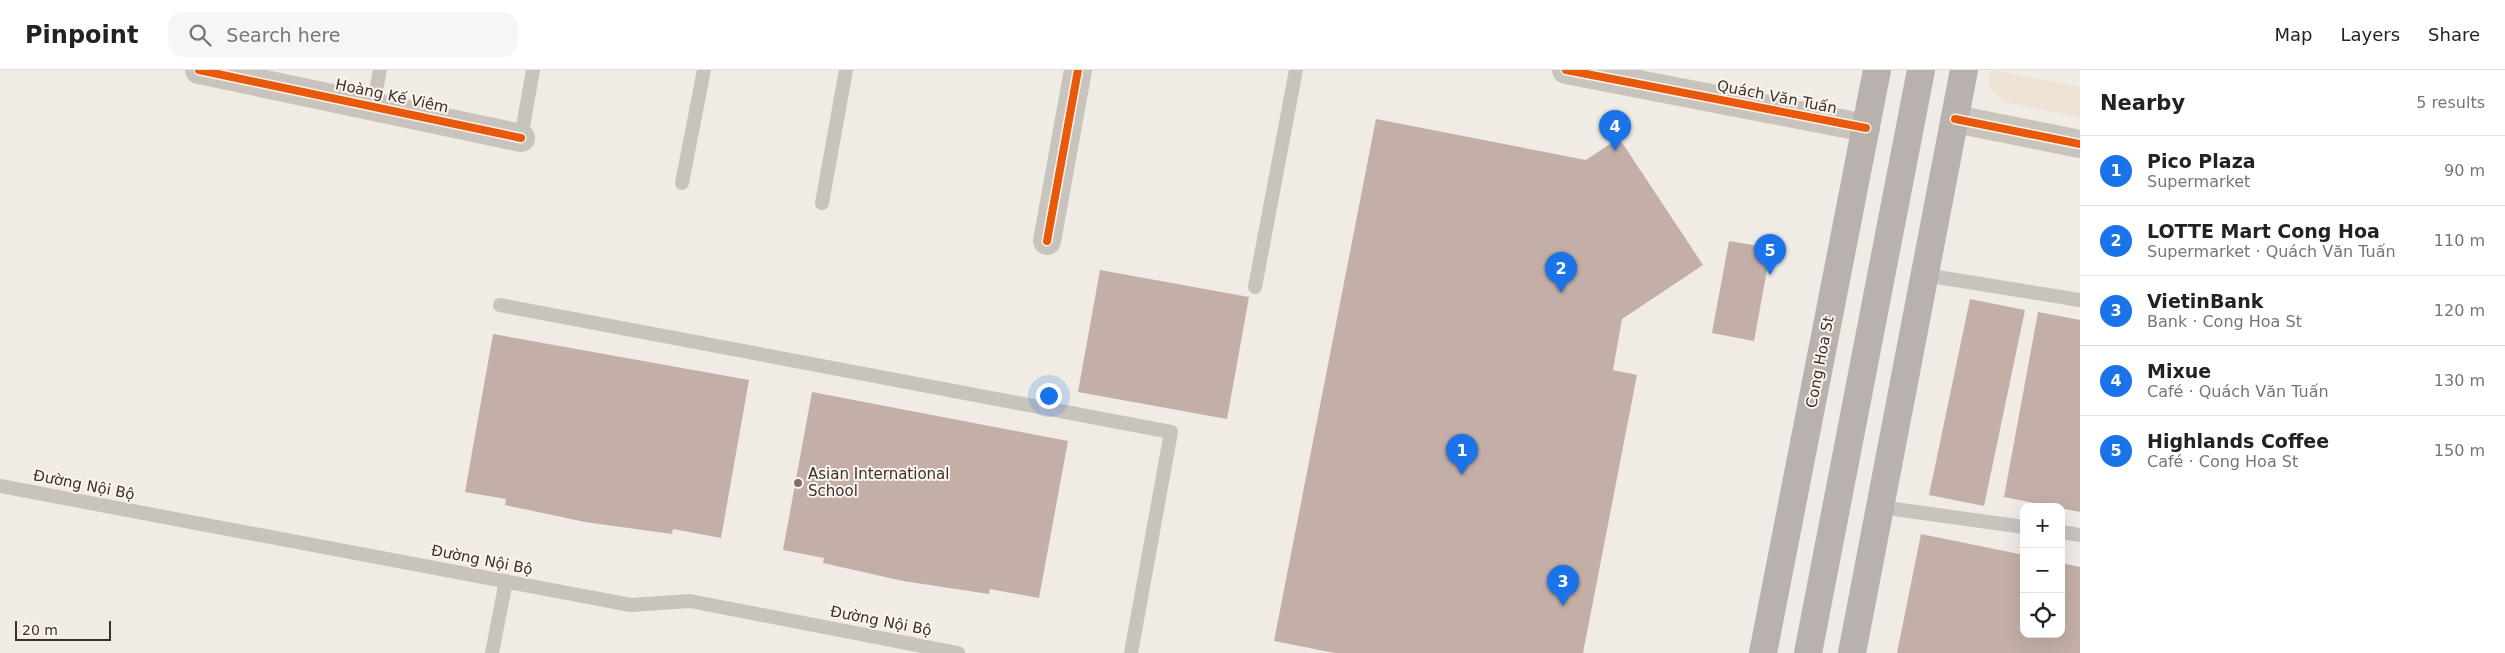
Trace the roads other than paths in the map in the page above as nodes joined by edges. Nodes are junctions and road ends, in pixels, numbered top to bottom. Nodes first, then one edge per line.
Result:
1 (199, 70) edge
2 (380, 70) edge
3 (533, 70) edge
4 (704, 70) edge
5 (846, 70) edge
6 (1078, 70) edge
7 (1296, 70) edge
8 (1566, 70) edge
9 (1877, 70) edge
10 (1921, 70) edge
11 (1964, 70) edge
12 (1640, 77) edge
13 (373, 106) junction
14 (1955, 119) junction
15 (1866, 128) junction
16 (521, 138) joint
17 (2080, 144) edge
18 (682, 183) dead end
19 (822, 203) dead end
20 (1047, 242) dead end
21 (1925, 275) junction
22 (1255, 287) dead end
23 (2080, 300) edge
24 (500, 305) dead end
25 (0, 486) edge
26 (1880, 507) junction
27 (2020, 526) edge
28 (2065, 533) edge
29 (2080, 535) edge
30 (506, 581) junction
31 (492, 653) edge
32 (958, 653) edge
33 (1131, 653) edge
34 (1763, 653) edge
35 (1808, 653) edge
36 (1852, 653) edge

1 - 13 street, Hoàng Kế Viêm
2 - 13 lane
3 - 16 lane
4 - 18 lane
5 - 19 lane
6 - 20 street
7 - 22 lane
8 - 12 street, Quách Văn Tuấn
9 - 15 main road, Cong Hoa St
10 - 35 main road
11 - 14 main road
12 - 15 street, Quách Văn Tuấn
13 - 16 street, Hoàng Kế Viêm
14 - 17 street
14 - 21 main road
15 - 34 main road, Cong Hoa St
21 - 23 lane
21 - 26 main road
24 - 33 lane
25 - 30 lane, Đường Nội Bộ
26 - 27 lane
26 - 36 main road
28 - 29 lane
30 - 31 lane
30 - 32 lane, Đường Nội Bộ

